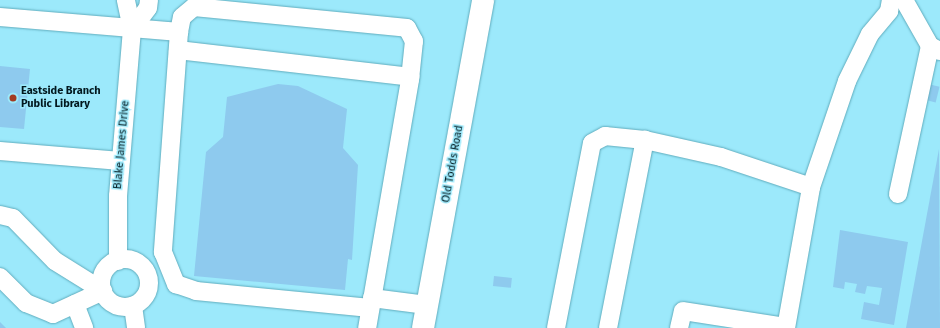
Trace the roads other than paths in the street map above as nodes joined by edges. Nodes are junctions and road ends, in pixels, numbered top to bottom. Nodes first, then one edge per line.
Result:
1 (126, 0) edge
2 (149, 0) edge
3 (483, 0) edge
4 (896, 3) edge
5 (0, 17) edge
6 (132, 29) junction
7 (179, 32) junction
8 (935, 48) edge
9 (178, 50) junction
10 (410, 77) junction
11 (645, 140) junction
12 (0, 151) edge
13 (121, 161) junction
14 (811, 187) junction
15 (898, 194) dead end
16 (0, 215) edge
17 (118, 261) junction
18 (169, 268) junction
19 (148, 276) junction
20 (0, 277) edge
21 (103, 291) junction
22 (371, 303) junction
23 (74, 304) junction
24 (427, 305) junction
25 (133, 306) junction
26 (786, 327) edge
27 (84, 328) edge
28 (136, 328) edge
29 (367, 328) edge
30 (423, 328) edge
31 (556, 328) edge
32 (608, 328) edge
33 (679, 328) edge

1 - 6 street, Blake James Drive
2 - 6 street
3 - 24 main road, Old Todds Road
4 - 8 street
4 - 14 street
5 - 6 street
6 - 7 street
6 - 13 street, Blake James Drive
7 - 9 street
7 - 10 street
8 - 15 street
9 - 10 street
9 - 18 street
10 - 22 street
11 - 14 street
11 - 31 street
11 - 32 street
12 - 13 street
13 - 17 street, Blake James Drive
14 - 26 street
16 - 21 street
17 - 19 street
17 - 21 street
18 - 19 street
18 - 22 street
19 - 25 street
20 - 23 street
21 - 23 street
21 - 25 street
22 - 24 street
22 - 29 street
23 - 27 street
24 - 30 main road, Old Todds Road
25 - 28 street
26 - 33 street

